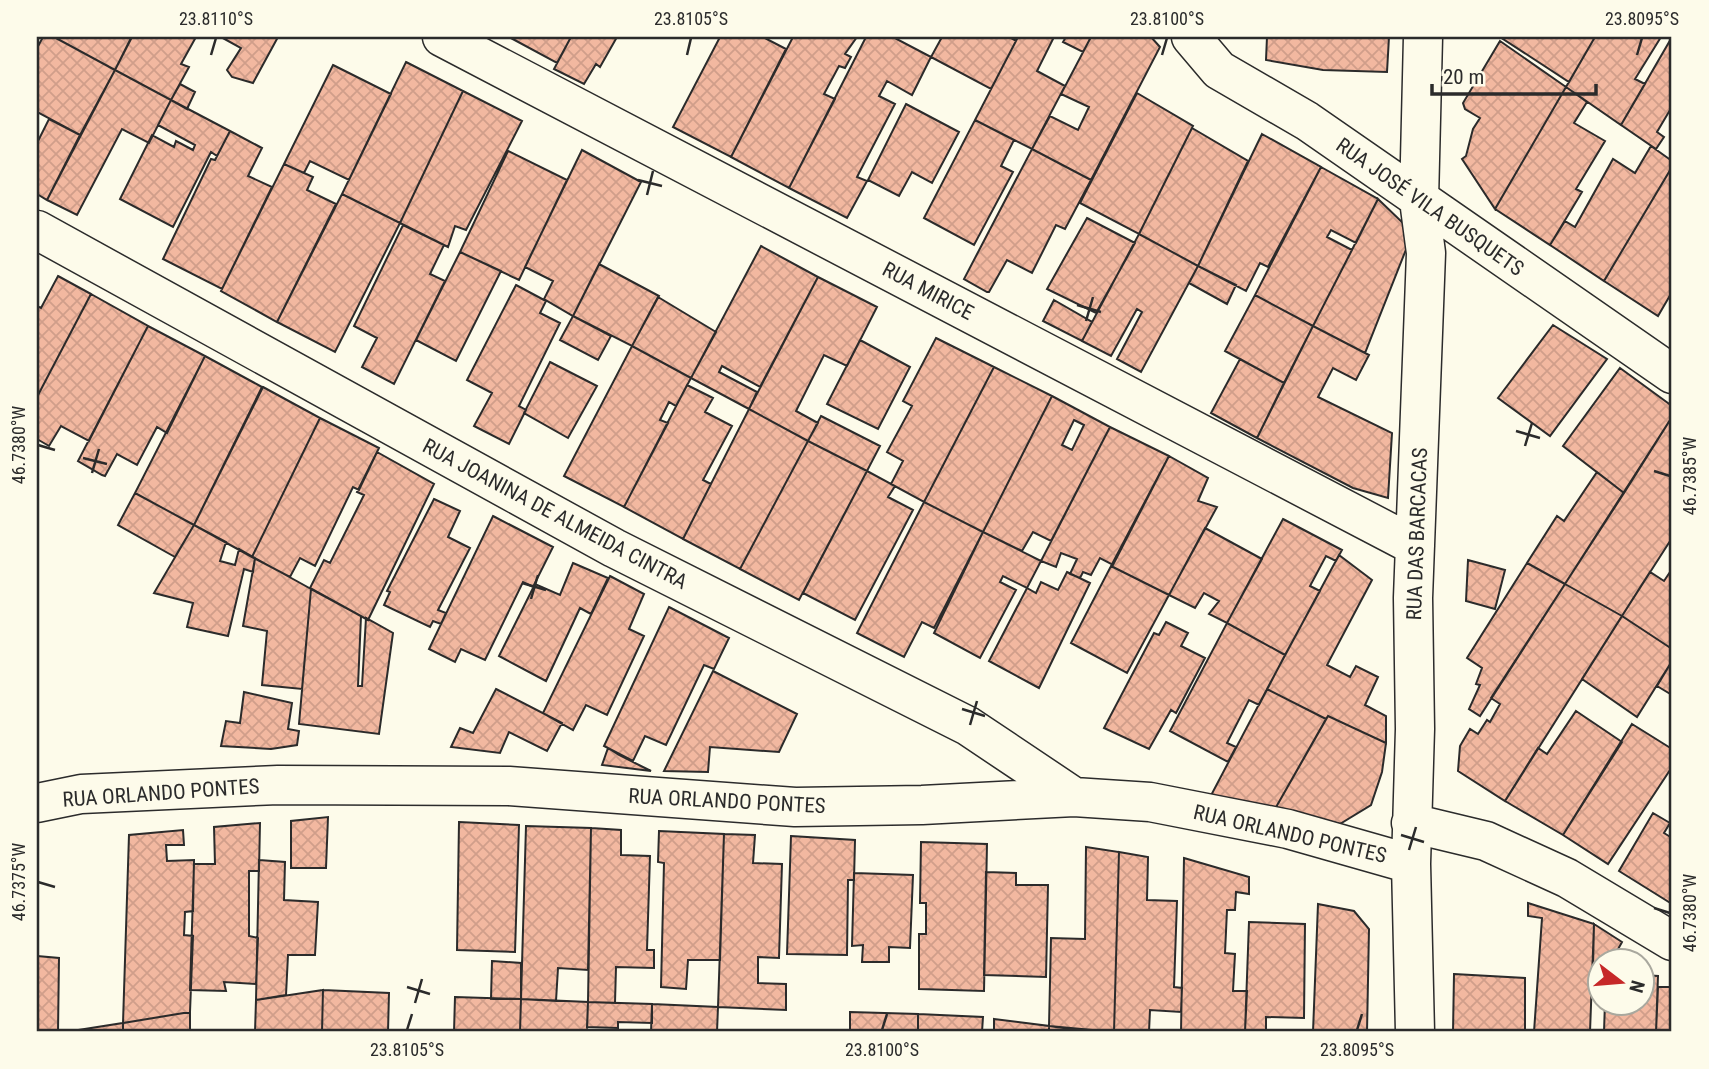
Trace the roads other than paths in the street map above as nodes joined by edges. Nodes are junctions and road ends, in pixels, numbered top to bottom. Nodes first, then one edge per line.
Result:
1 (442, 37) edge
2 (1191, 37) edge
3 (1423, 37) edge
4 (1419, 200) junction
5 (37, 230) edge
6 (1672, 374) edge
7 (1415, 545) junction
8 (1074, 797) junction
9 (37, 803) edge
10 (1411, 823) junction
11 (1411, 864) junction
12 (1672, 941) edge
13 (1415, 1032) edge

1 - 7 street, RUA MIRICE
2 - 4 street, RUA JOSÉ VILA BUSQUETS
3 - 4 street, RUA DAS BARCACAS
4 - 6 street, RUA JOSÉ VILA BUSQUETS
4 - 7 street, RUA DAS BARCACAS
5 - 8 street, RUA JOANINA DE ALMEIDA CINTRA
7 - 10 street, RUA DAS BARCACAS
8 - 9 street, RUA ORLANDO PONTES
8 - 11 street, RUA ORLANDO PONTES
10 - 11 street, RUA DAS BARCACAS
10 - 12 street, RUA ORLANDO PONTES
11 - 13 street, RUA DAS BARCACAS

